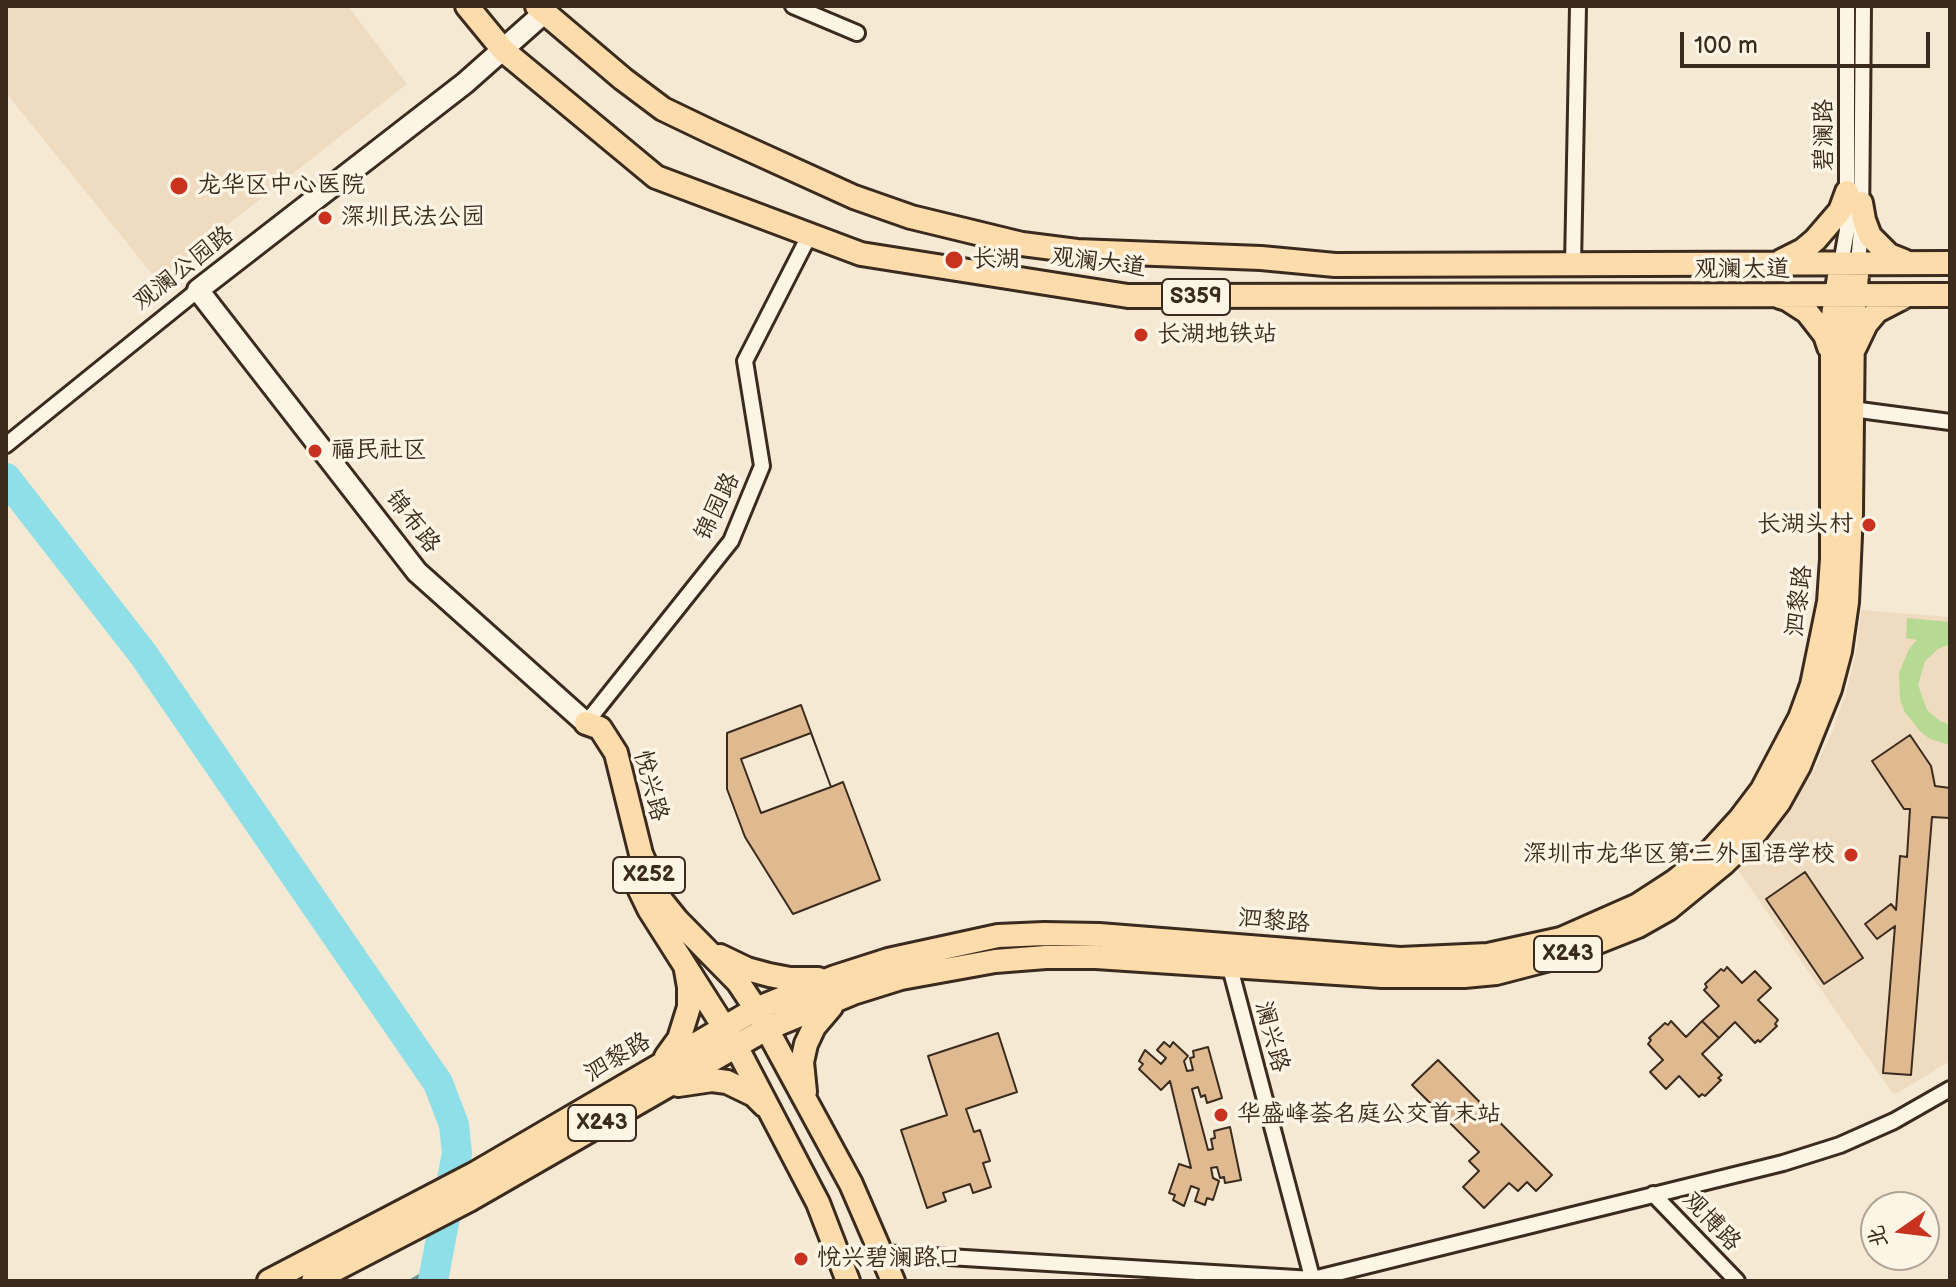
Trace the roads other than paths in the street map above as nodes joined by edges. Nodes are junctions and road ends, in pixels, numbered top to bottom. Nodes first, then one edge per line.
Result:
1 (467, 6) edge
2 (793, 6) edge
3 (1578, 6) edge
4 (1847, 6) edge
5 (1863, 6) edge
6 (544, 8) edge
7 (857, 33) dead end
8 (504, 51) junction
9 (1854, 198) junction
10 (810, 234) junction
11 (1913, 263) junction
12 (1950, 263) edge
13 (1769, 264) junction
14 (1849, 264) junction
15 (1573, 265) junction
16 (198, 290) junction
17 (1846, 295) junction
18 (1915, 295) junction
19 (1950, 295) edge
20 (1775, 296) junction
21 (1842, 355) junction
22 (1852, 409) junction
23 (1950, 422) edge
24 (6, 445) edge
25 (586, 723) junction
26 (705, 947) junction
27 (677, 951) junction
28 (1227, 955) junction
29 (835, 977) junction
30 (839, 1000) junction
31 (761, 1019) junction
32 (730, 1036) junction
33 (652, 1068) junction
34 (1950, 1089) edge
35 (657, 1091) junction
36 (808, 1105) junction
37 (768, 1109) junction
38 (1653, 1194) junction
39 (882, 1253) junction
40 (1313, 1280) edge
41 (269, 1281) edge
42 (313, 1281) edge
43 (848, 1281) edge
44 (893, 1281) edge
45 (1737, 1281) edge

1 - 8 main road, 观澜大道 / S359
2 - 7 street
3 - 15 street
4 - 9 street, 碧澜路
5 - 9 street, 碧澜路
6 - 8 main road, 观澜公园路
6 - 15 main road, 观澜大道 / S359
8 - 10 main road, 观澜大道 / S359
8 - 16 main road, 观澜公园路
9 - 11 main road
9 - 13 main road
9 - 14 street, 碧澜路
10 - 20 main road, 观澜大道 / S359
10 - 25 street, 锦园路
11 - 12 main road, 观澜大道 / S359
11 - 14 main road, 观澜大道 / S359
13 - 14 main road, 观澜大道 / S359
13 - 15 main road, 观澜大道 / S359
14 - 17 main road, 泗黎路 / X243
16 - 24 street, 观澜公园路
16 - 25 main road, 锦布路 / X252
17 - 18 main road, 观澜大道 / S359
17 - 20 main road, 观澜大道 / S359
17 - 21 main road, 泗黎路 / X243
18 - 19 main road, 观澜大道 / S359
18 - 21 main road
20 - 21 main road
21 - 22 main road, 泗黎路 / X243
21 - 28 main road, 泗黎路 / X243
22 - 23 street
22 - 28 main road, 泗黎路 / X243
25 - 26 main road, 悦兴路 / X252
25 - 27 main road, 悦兴路 / X252
26 - 29 main road
26 - 31 main road, 悦兴路 / X252
27 - 32 main road, 悦兴路 / X252
27 - 33 main road
28 - 29 main road, 泗黎路 / X243
28 - 30 main road, 泗黎路 / X243
28 - 40 street, 澜兴路
29 - 31 main road, 泗黎路 / X243
30 - 31 main road, 泗黎路 / X243
30 - 36 main road
31 - 32 main road, 泗黎路 / X243
31 - 36 main road, 悦兴路 / X252
32 - 33 main road, 泗黎路 / X243
32 - 35 main road, 泗黎路 / X243
32 - 37 main road, 悦兴路 / X252
33 - 41 main road, 泗黎路 / X243
34 - 38 street
35 - 37 main road
35 - 42 main road, 泗黎路 / X243
36 - 39 main road, 悦兴路 / X252
37 - 43 main road, 悦兴路 / X252
38 - 40 street
38 - 45 street, 观博路
39 - 40 street
39 - 44 main road, 悦兴路 / X252

